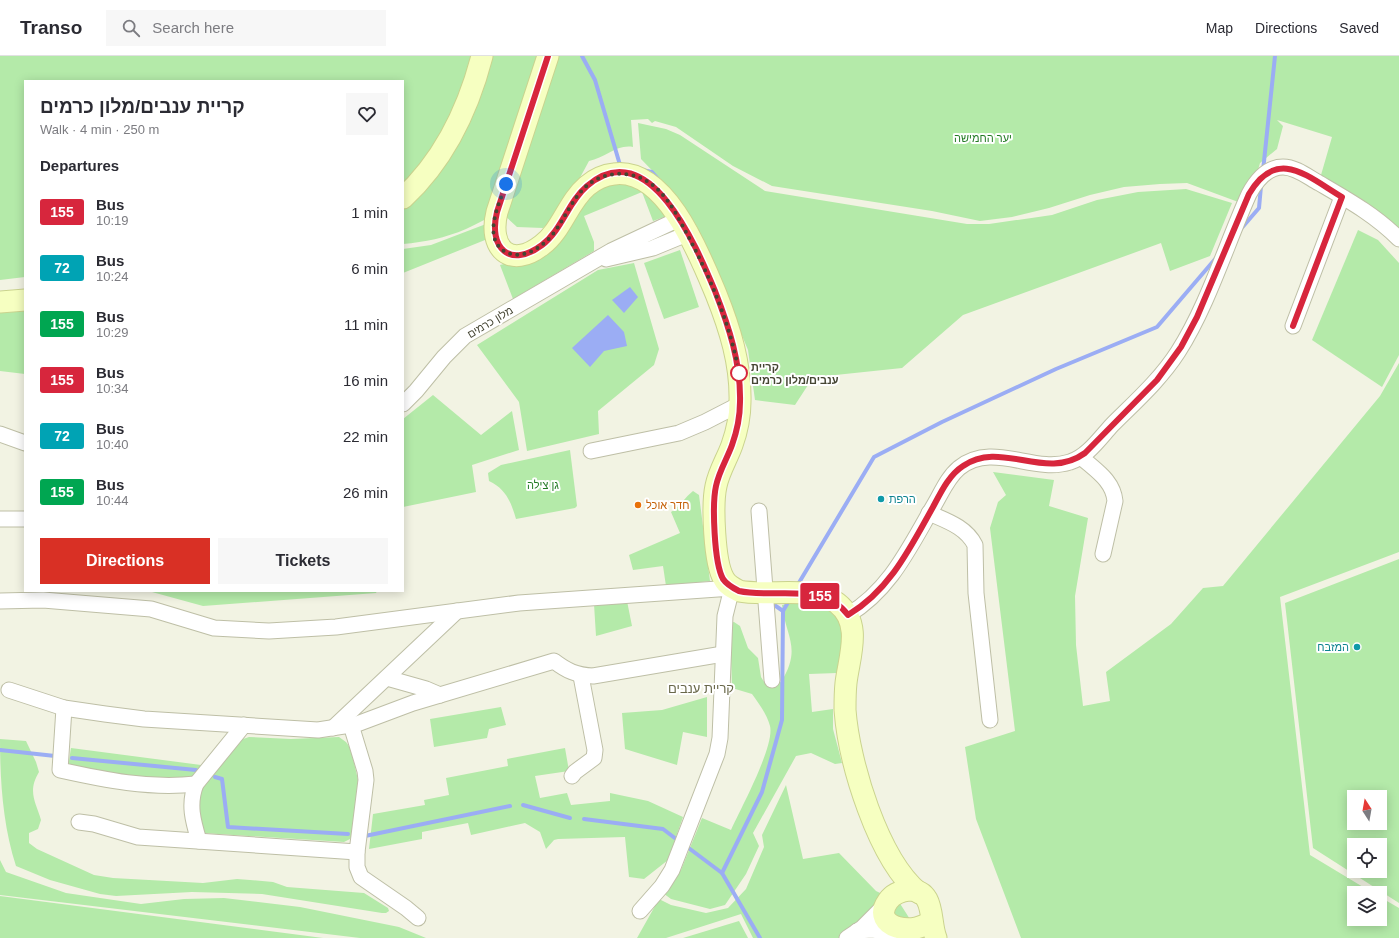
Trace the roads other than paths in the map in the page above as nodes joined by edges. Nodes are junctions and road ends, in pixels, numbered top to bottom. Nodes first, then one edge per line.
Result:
1 (482, 56) edge
2 (548, 56) edge
3 (404, 197) edge
4 (1342, 197) junction
5 (683, 226) junction
6 (1399, 239) edge
7 (24, 300) edge
8 (0, 302) edge
9 (1293, 326) dead end
10 (404, 403) edge
11 (740, 404) junction
12 (0, 434) edge
13 (24, 443) edge
14 (591, 451) dead end
15 (1081, 456) junction
16 (759, 511) dead end
17 (930, 513) junction
18 (0, 519) edge
19 (24, 519) edge
20 (1103, 554) dead end
21 (732, 588) junction
22 (766, 594) junction
23 (0, 600) edge
24 (457, 611) junction
25 (848, 615) junction
26 (724, 654) junction
27 (581, 676) junction
28 (387, 678) junction
29 (772, 680) dead end
30 (9, 690) dead end
31 (440, 695) junction
32 (64, 708) junction
33 (990, 720) dead end
34 (351, 725) junction
35 (244, 726) junction
36 (333, 728) junction
37 (572, 776) dead end
38 (196, 784) junction
39 (78, 822) dead end
40 (199, 841) junction
41 (357, 852) junction
42 (888, 852) junction
43 (919, 893) junction
44 (888, 901) junction
45 (640, 912) dead end
46 (418, 918) dead end
47 (934, 928) edge
48 (852, 935) edge
49 (904, 936) edge

1 - 3 main road
2 - 5 main road
4 - 6 street
4 - 9 street
4 - 15 street
5 - 10 street, מלון כרמים
5 - 11 main road
7 - 8 main road
11 - 14 street
11 - 21 main road
12 - 13 street
15 - 17 street
15 - 20 street
16 - 22 street
17 - 25 street
17 - 33 street
18 - 19 street
21 - 22 main road
21 - 24 street
21 - 26 street
22 - 25 main road
22 - 29 street
23 - 24 street
24 - 28 street
25 - 42 main road
26 - 27 street
26 - 45 street
27 - 31 street
27 - 37 street
28 - 31 street
28 - 36 street
30 - 32 street
31 - 34 street
32 - 35 street
32 - 38 street
34 - 36 street
34 - 41 street
35 - 36 street
35 - 38 street
38 - 40 street
39 - 40 street
40 - 41 street
41 - 46 street
42 - 43 main road
42 - 44 main road
43 - 44 main road
43 - 47 main road
44 - 48 street
44 - 49 main road
47 - 49 main road
48 - 49 street

